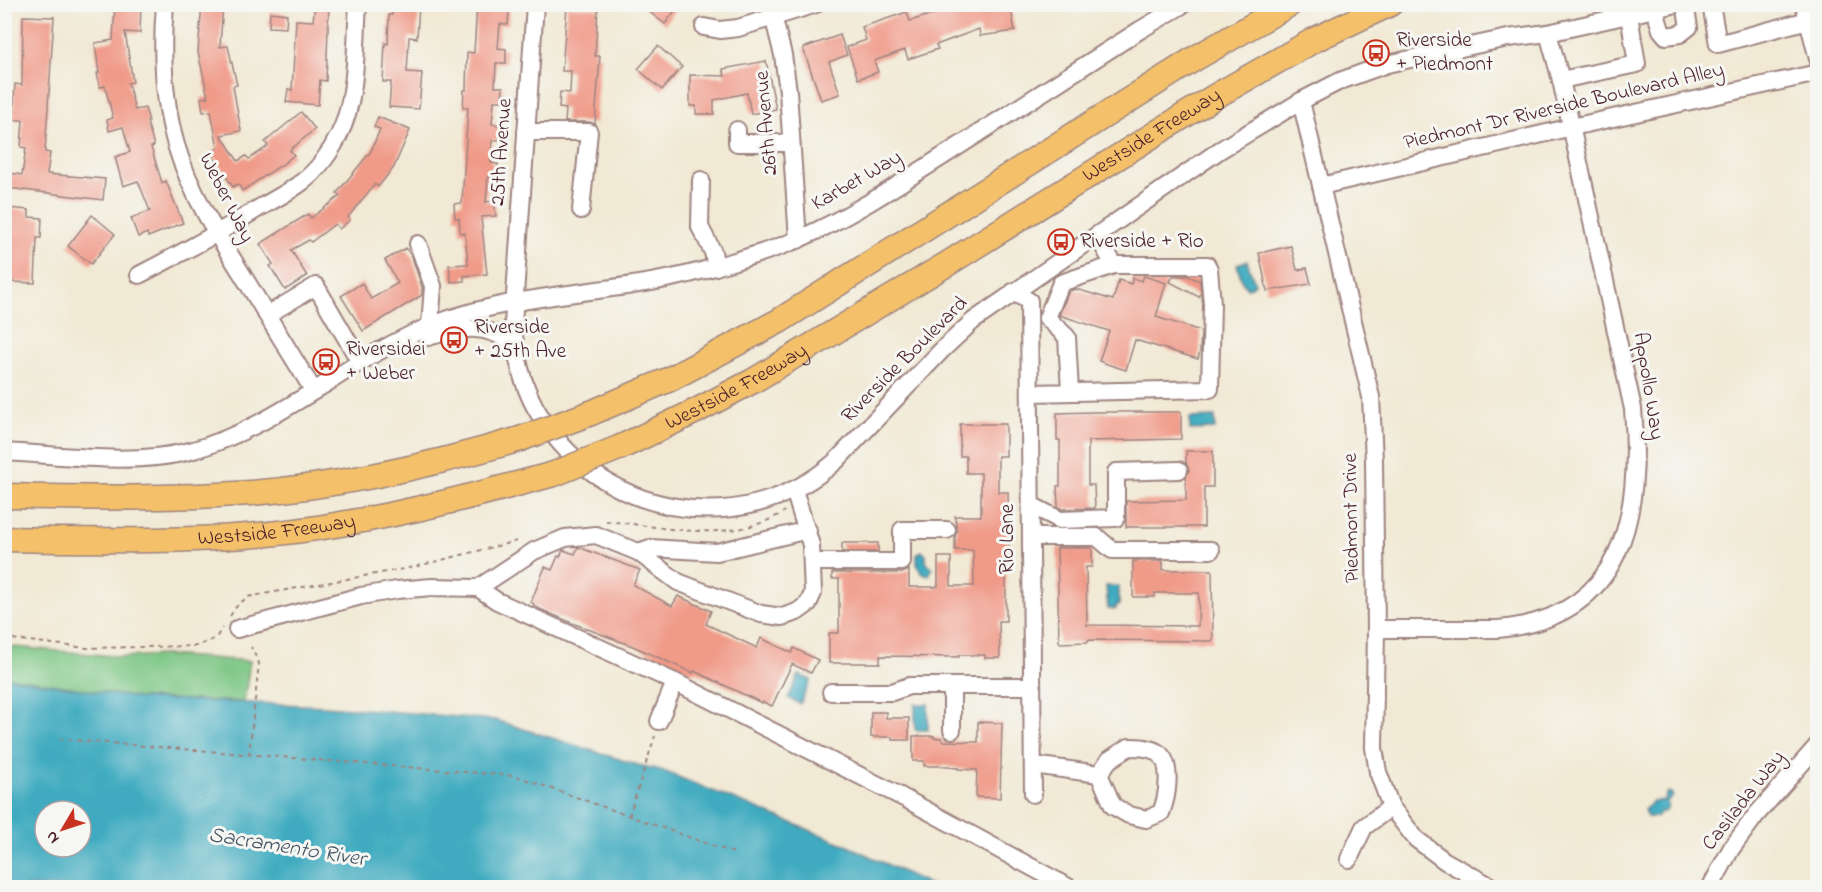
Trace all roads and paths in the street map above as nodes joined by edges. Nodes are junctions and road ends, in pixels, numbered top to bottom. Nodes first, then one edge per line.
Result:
1 (165, 4) edge
2 (358, 4) edge
3 (535, 4) edge
4 (816, 4) edge
5 (1184, 4) edge
6 (1290, 4) edge
7 (1390, 4) edge
8 (1677, 4) edge
9 (1685, 4) edge
10 (1711, 4) edge
11 (772, 10) edge
12 (1655, 10) junction
13 (1806, 12) edge
14 (1629, 15) junction
15 (704, 27) dead end
16 (1548, 33) junction
17 (1818, 59) edge
18 (1818, 73) edge
19 (1561, 80) junction
20 (1301, 101) junction
21 (1572, 127) junction
22 (737, 130) dead end
23 (526, 132) junction
24 (792, 143) junction
25 (701, 180) dead end
26 (1321, 186) junction
27 (581, 210) dead end
28 (217, 234) junction
29 (1097, 235) junction
30 (798, 240) junction
31 (418, 244) dead end
32 (1114, 265) junction
33 (716, 267) junction
34 (140, 275) dead end
35 (1013, 292) junction
36 (514, 303) junction
37 (267, 315) junction
38 (1047, 318) junction
39 (1030, 320) junction
40 (430, 326) junction
41 (401, 338) junction
42 (515, 345) junction
43 (360, 362) junction
44 (314, 391) junction
45 (1070, 392) junction
46 (1030, 393) junction
47 (4, 452) edge
48 (1179, 470) dead end
49 (794, 489) junction
50 (4, 496) edge
51 (1031, 505) junction
52 (785, 511) dead end
53 (606, 521) dead end
54 (808, 530) junction
55 (947, 530) dead end
56 (1031, 537) junction
57 (528, 538) dead end
58 (4, 539) edge
59 (1210, 550) dead end
60 (638, 552) junction
61 (813, 562) junction
62 (478, 588) junction
63 (229, 624) junction
64 (1376, 629) junction
65 (4, 638) edge
66 (251, 647) dead end
67 (675, 682) junction
68 (952, 686) junction
69 (1032, 686) junction
70 (831, 692) dead end
71 (657, 728) joint
72 (952, 730) dead end
73 (59, 739) dead end
74 (1818, 745) edge
75 (249, 755) junction
76 (1033, 765) junction
77 (1099, 774) junction
78 (1034, 794) dead end
79 (1391, 807) junction
80 (629, 816) junction
81 (734, 853) dead end
82 (1349, 859) dead end
83 (1070, 888) edge
84 (1494, 888) edge
85 (1710, 888) edge

1 - 28 street, Weber Way
2 - 28 street
3 - 23 street, 25th Avenue
4 - 11 street
5 - 30 street, Karbet Way
6 - 50 highway, Westside Freeway, bridge
7 - 58 highway, Westside Freeway, bridge
8 - 12 street, Riverside Boulevard
9 - 12 street
10 - 13 street
11 - 15 street
11 - 24 street, 26th Avenue
12 - 14 street, Riverside Boulevard
13 - 17 street
14 - 16 street, Riverside Boulevard
14 - 19 street
16 - 19 street, Appollo Way
16 - 20 street, Riverside Boulevard
18 - 21 street, Piedmont Dr Riverside Boulevard Alley
19 - 21 street, Appollo Way
20 - 26 street, Piedmont Drive
20 - 29 street, Riverside Boulevard
21 - 26 street, Piedmont Dr Riverside Boulevard Alley
21 - 64 street, Appollo Way
22 - 24 street
23 - 27 street
23 - 36 street, 25th Avenue
24 - 30 street, 26th Avenue
25 - 33 street
26 - 64 street, Piedmont Drive
28 - 34 street
28 - 37 street, Weber Way
29 - 32 street
29 - 35 street, Riverside Boulevard
30 - 33 street, Karbet Way
31 - 40 street
32 - 38 street
32 - 45 street
33 - 36 street, Karbet Way
35 - 39 street, Rio Lane
35 - 49 street, Riverside Boulevard
36 - 40 street
36 - 42 street, Riverside Boulevard
37 - 43 street
37 - 44 street, Weber Way
38 - 39 street
38 - 45 street
39 - 46 street, Rio Lane
40 - 41 street
41 - 42 street
41 - 43 street
42 - 49 street, Riverside Boulevard
43 - 44 street
44 - 47 street
45 - 46 street
46 - 51 street, Rio Lane
48 - 51 street
49 - 54 street
51 - 56 street, Rio Lane
52 - 53 path
54 - 60 street
54 - 61 street
55 - 61 street
56 - 59 street
56 - 69 street, Rio Lane
57 - 63 path
60 - 61 street
60 - 62 street
62 - 63 street
62 - 67 street
63 - 65 path
64 - 79 street, Piedmont Drive
66 - 75 path
67 - 71 street
67 - 83 street
68 - 69 street
68 - 70 street
68 - 72 street
69 - 76 street, Rio Lane
71 - 80 path
73 - 75 path
74 - 85 street, Casilada Way
75 - 80 path
76 - 77 street
76 - 78 street, Rio Lane
77 - 77 street
79 - 82 street
79 - 84 street, Piedmont Drive
80 - 81 path

